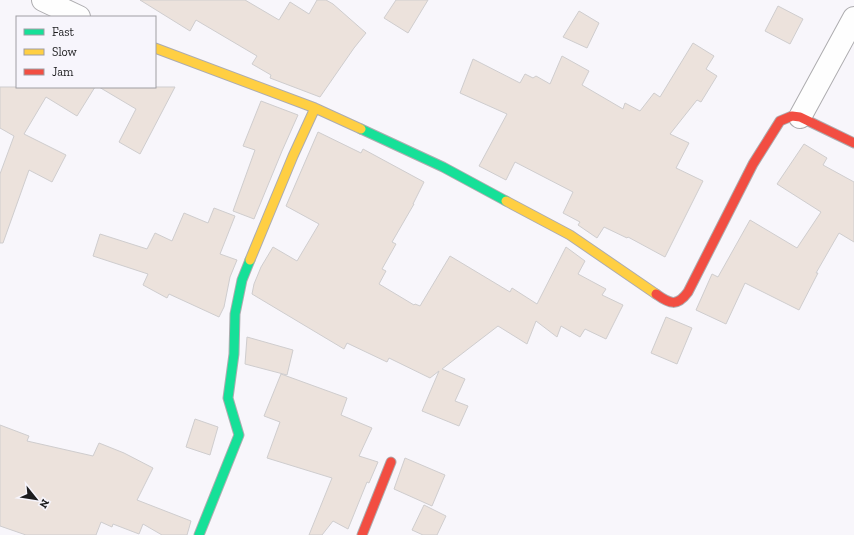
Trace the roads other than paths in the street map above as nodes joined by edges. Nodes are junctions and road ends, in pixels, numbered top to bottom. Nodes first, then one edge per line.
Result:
1 (43, 0) edge
2 (77, 16) edge
3 (854, 18) edge
4 (156, 48) edge
5 (315, 108) junction
6 (800, 117) junction
7 (854, 143) edge
8 (391, 462) dead end
9 (199, 535) edge
10 (362, 535) edge

1 - 2 street
3 - 6 street
4 - 5 street
5 - 6 street
5 - 9 street
6 - 7 street
8 - 10 street

